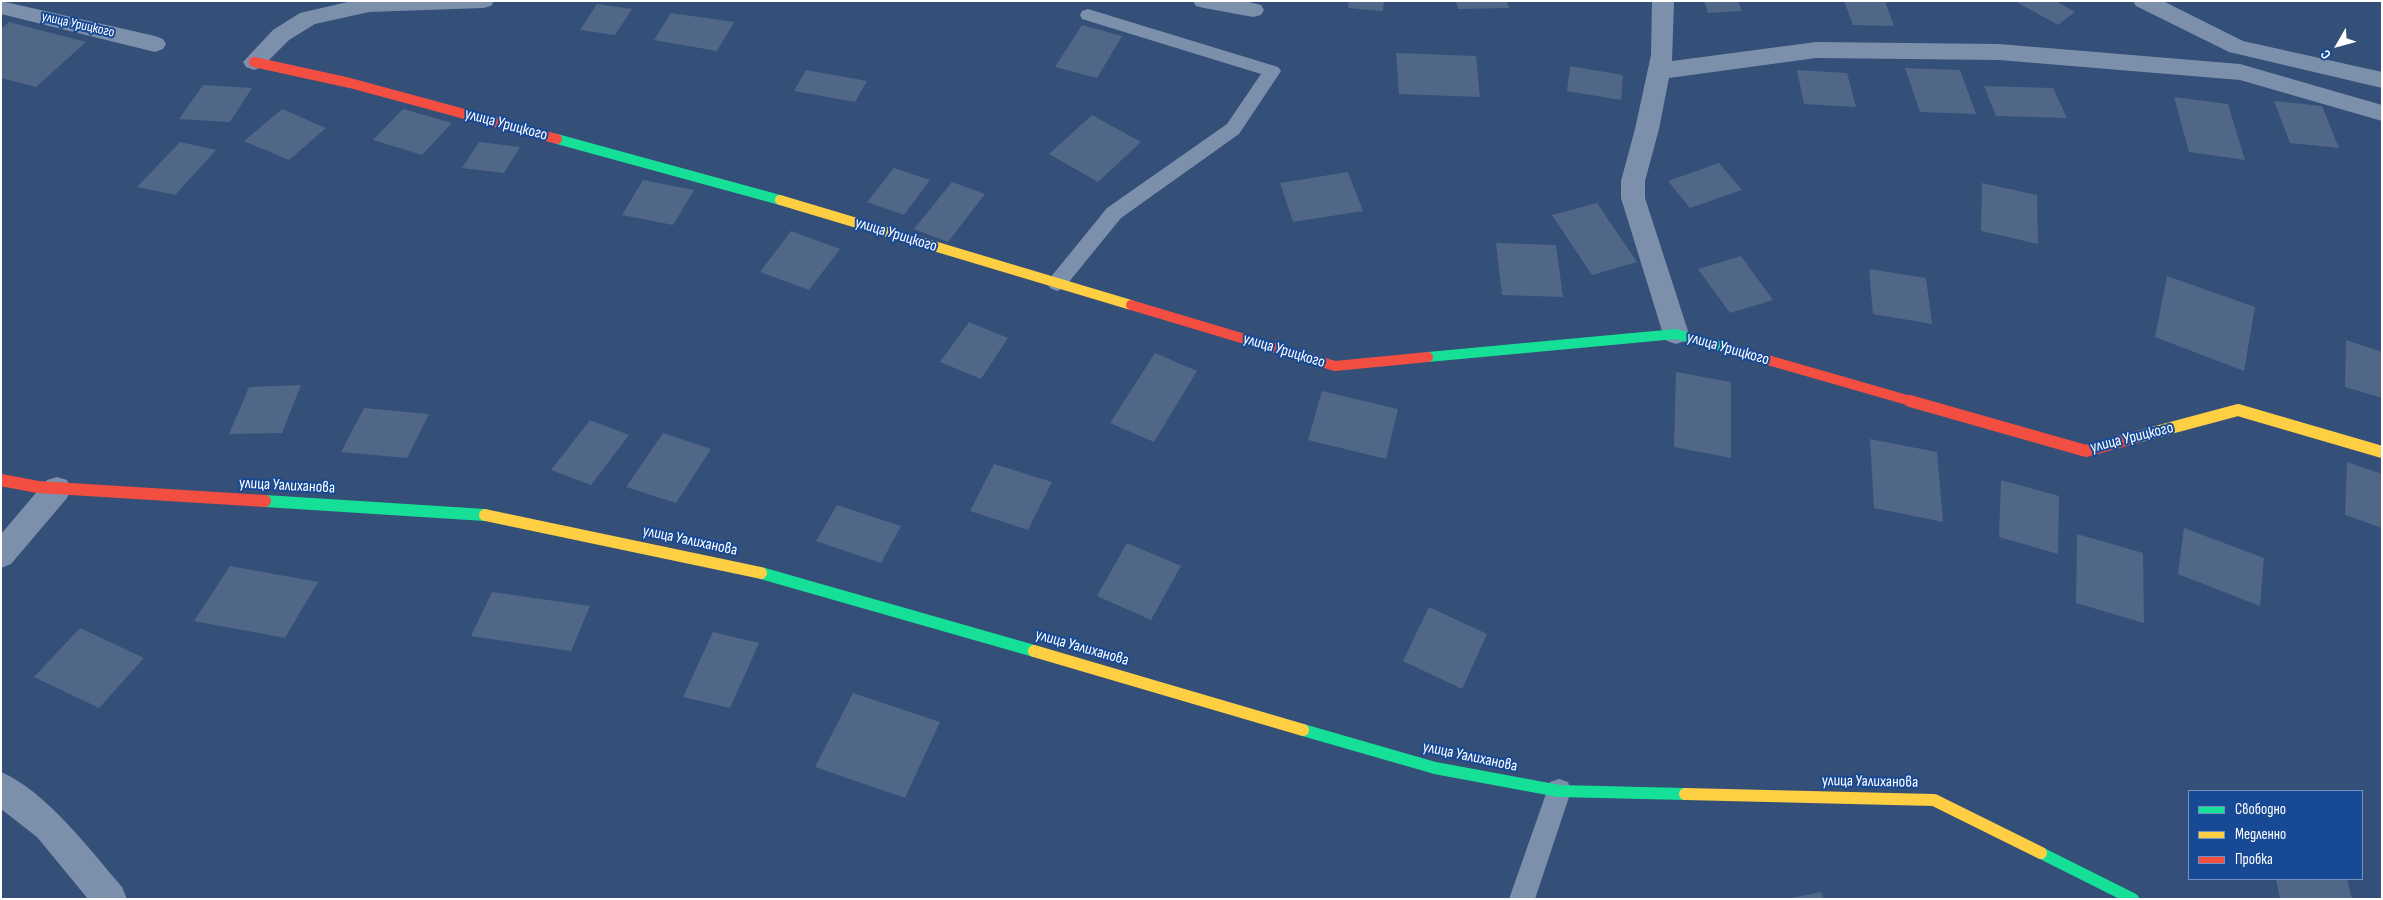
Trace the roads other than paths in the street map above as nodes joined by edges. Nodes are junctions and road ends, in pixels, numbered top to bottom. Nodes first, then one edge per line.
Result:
1 (483, 1) edge
2 (1204, 1) edge
3 (1663, 1) edge
4 (2144, 1) edge
5 (1, 7) edge
6 (1253, 10) dead end
7 (1088, 15) dead end
8 (155, 44) dead end
9 (254, 62) joint
10 (1659, 71) junction
11 (2382, 80) edge
12 (2382, 113) edge
13 (1057, 283) junction
14 (1676, 334) junction
15 (2382, 452) edge
16 (1, 480) edge
17 (57, 489) junction
18 (1, 555) edge
19 (1, 788) edge
20 (1560, 791) junction
21 (110, 899) edge
22 (1522, 899) edge
23 (2134, 899) edge

1 - 9 street
2 - 6 street
3 - 10 street
4 - 11 street
5 - 8 street, улица Урицкого
7 - 13 lane
9 - 13 street, улица Урицкого
10 - 12 street
10 - 14 street
13 - 14 street, улица Урицкого
14 - 15 street, улица Урицкого
16 - 17 street, улица Уалиханова
17 - 18 street
17 - 20 street, улица Уалиханова
19 - 21 street
20 - 22 lane
20 - 23 street, улица Уалиханова

